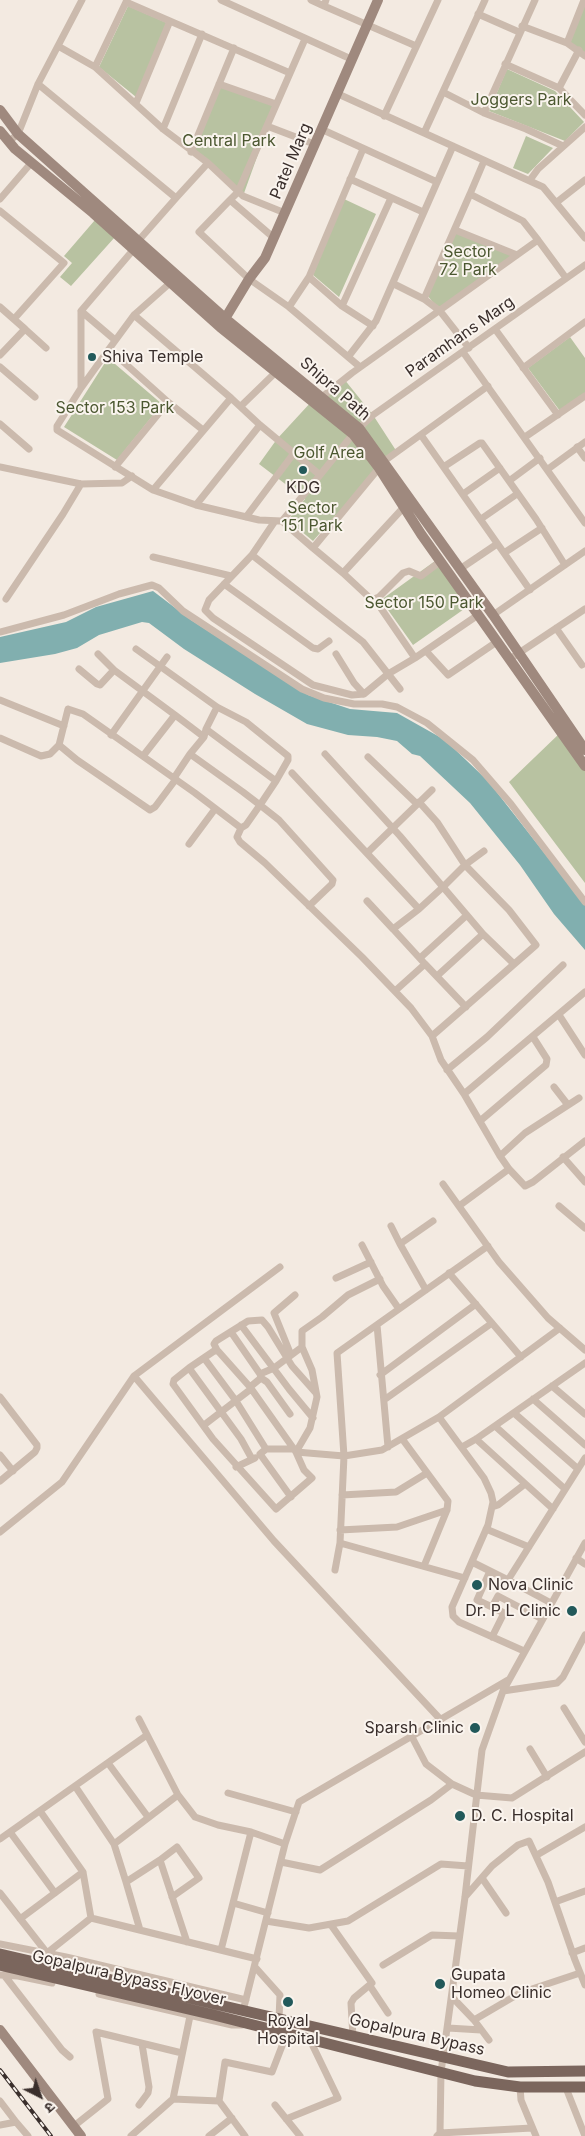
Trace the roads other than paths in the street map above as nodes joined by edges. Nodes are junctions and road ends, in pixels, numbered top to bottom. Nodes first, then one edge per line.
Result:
1 (82, 0) edge
2 (221, 0) edge
3 (311, 0) edge
4 (378, 0) edge
5 (438, 0) edge
6 (485, 0) edge
7 (535, 0) edge
8 (584, 0) edge
9 (126, 1) edge
10 (236, 3) edge
11 (325, 3) edge
12 (478, 14) junction
13 (170, 21) junction
14 (368, 24) junction
15 (521, 29) junction
16 (202, 34) junction
17 (305, 39) junction
18 (567, 43) junction
19 (58, 46) junction
20 (416, 46) junction
21 (234, 48) junction
22 (579, 50) junction
23 (585, 56) edge
24 (351, 59) junction
25 (505, 64) junction
26 (95, 67) junction
27 (290, 73) junction
28 (38, 84) junction
29 (219, 84) junction
30 (559, 88) junction
31 (443, 92) junction
32 (336, 93) junction
33 (136, 102) junction
34 (276, 104) junction
35 (0, 110) edge
36 (484, 113) junction
37 (585, 115) edge
38 (384, 116) junction
39 (267, 126) junction
40 (585, 127) edge
41 (163, 129) junction
42 (321, 129) junction
43 (0, 131) edge
44 (424, 133) junction
45 (18, 134) junction
46 (8, 142) junction
47 (314, 144) junction
48 (453, 146) junction
49 (564, 146) junction
50 (363, 149) junction
51 (191, 152) junction
52 (484, 161) junction
53 (32, 162) junction
54 (208, 163) junction
55 (350, 179) junction
56 (585, 179) edge
57 (530, 180) junction
58 (437, 182) junction
59 (238, 192) junction
60 (470, 194) junction
61 (176, 198) junction
62 (391, 198) junction
63 (0, 199) edge
64 (230, 200) junction
65 (557, 202) junction
66 (0, 211) edge
67 (424, 212) junction
68 (285, 213) junction
69 (455, 230) junction
70 (274, 238) junction
71 (585, 238) edge
72 (538, 240) junction
73 (136, 245) junction
74 (516, 255) junction
75 (585, 265) edge
76 (309, 278) junction
77 (566, 278) junction
78 (249, 279) junction
79 (170, 283) junction
80 (394, 284) junction
81 (424, 298) junction
82 (342, 306) junction
83 (0, 307) edge
84 (288, 307) junction
85 (81, 311) junction
86 (440, 311) junction
87 (134, 315) junction
88 (14, 320) junction
89 (585, 322) edge
90 (223, 323) junction
91 (372, 326) junction
92 (25, 329) junction
93 (494, 329) junction
94 (115, 340) junction
95 (46, 348) dead end
96 (109, 349) junction
97 (466, 350) junction
98 (0, 355) edge
99 (348, 357) junction
100 (0, 367) edge
101 (360, 367) junction
102 (523, 368) junction
103 (276, 372) junction
104 (488, 386) junction
105 (81, 388) junction
106 (585, 396) edge
107 (35, 397) dead end
108 (322, 397) junction
109 (230, 398) junction
110 (168, 402) junction
111 (241, 406) junction
112 (558, 415) junction
113 (0, 424) edge
114 (260, 425) junction
115 (203, 430) junction
116 (356, 431) junction
117 (421, 435) junction
118 (525, 437) junction
119 (585, 442) edge
120 (577, 447) junction
121 (29, 449) dead end
122 (294, 453) junction
123 (540, 458) junction
124 (585, 458) edge
125 (381, 465) junction
126 (445, 466) junction
127 (115, 467) junction
128 (2, 468) edge
129 (500, 468) junction
130 (548, 469) junction
131 (320, 475) junction
132 (132, 476) junction
133 (0, 477) edge
134 (509, 481) junction
135 (81, 484) junction
136 (153, 490) junction
137 (463, 494) junction
138 (517, 494) junction
139 (196, 505) junction
140 (404, 507) junction
141 (246, 516) junction
142 (481, 519) junction
143 (278, 521) junction
144 (585, 523) edge
145 (542, 528) junction
146 (497, 544) junction
147 (312, 548) junction
148 (585, 551) edge
149 (504, 554) junction
150 (252, 555) junction
151 (153, 556) dead end
152 (441, 562) junction
153 (565, 565) junction
154 (460, 569) junction
155 (343, 572) junction
156 (231, 576) junction
157 (224, 584) junction
158 (530, 590) junction
159 (6, 600) dead end
160 (372, 600) junction
161 (585, 608) edge
162 (478, 615) junction
163 (492, 615) junction
164 (556, 628) junction
165 (0, 632) edge
166 (498, 641) junction
167 (329, 642) dead end
168 (136, 649) dead end
169 (426, 650) junction
170 (98, 654) dead end
171 (336, 654) dead end
172 (514, 656) junction
173 (167, 657) dead end
174 (415, 658) junction
175 (584, 666) edge
176 (159, 667) junction
177 (79, 669) dead end
178 (114, 670) junction
179 (388, 674) junction
180 (400, 689) dead end
181 (142, 690) junction
182 (364, 694) junction
183 (0, 700) edge
184 (217, 707) junction
185 (175, 715) junction
186 (64, 726) junction
187 (205, 733) junction
188 (111, 735) junction
189 (0, 738) edge
190 (59, 745) junction
191 (585, 750) edge
192 (190, 754) junction
193 (325, 754) dead end
194 (143, 756) junction
195 (368, 757) dead end
196 (585, 766) edge
197 (292, 773) dead end
198 (175, 778) junction
199 (276, 781) junction
200 (432, 790) dead end
201 (418, 803) junction
202 (260, 805) junction
203 (216, 809) junction
204 (241, 828) junction
205 (392, 828) junction
206 (189, 844) dead end
207 (484, 851) dead end
208 (367, 853) junction
209 (465, 865) junction
210 (443, 887) junction
211 (367, 901) dead end
212 (585, 902) edge
213 (310, 906) junction
214 (419, 909) junction
215 (467, 915) junction
216 (393, 929) junction
217 (483, 934) junction
218 (420, 958) junction
219 (426, 964) junction
220 (514, 964) junction
221 (564, 965) dead end
222 (437, 976) junction
223 (395, 991) junction
224 (584, 996) edge
225 (466, 1007) junction
226 (559, 1015) junction
227 (432, 1036) junction
228 (533, 1037) junction
229 (585, 1055) edge
230 (447, 1070) junction
231 (554, 1087) dead end
232 (464, 1094) junction
233 (580, 1098) dead end
234 (568, 1105) junction
235 (480, 1121) junction
236 (585, 1141) edge
237 (500, 1156) junction
238 (563, 1157) junction
239 (509, 1169) junction
240 (585, 1182) edge
241 (443, 1184) dead end
242 (459, 1206) junction
243 (559, 1206) dead end
244 (433, 1221) dead end
245 (391, 1226) dead end
246 (585, 1228) edge
247 (362, 1244) dead end
248 (400, 1244) junction
249 (488, 1246) junction
250 (370, 1262) junction
251 (280, 1267) dead end
252 (449, 1273) junction
253 (336, 1278) dead end
254 (380, 1279) junction
255 (426, 1290) junction
256 (295, 1294) dead end
257 (476, 1304) junction
258 (400, 1309) junction
259 (492, 1322) junction
260 (242, 1325) junction
261 (377, 1325) junction
262 (560, 1328) junction
263 (231, 1332) junction
264 (302, 1347) junction
265 (217, 1350) junction
266 (585, 1350) edge
267 (289, 1356) junction
268 (521, 1357) junction
269 (204, 1358) junction
270 (585, 1363) edge
271 (189, 1368) junction
272 (274, 1368) junction
273 (380, 1375) junction
274 (134, 1376) junction
275 (260, 1376) junction
276 (552, 1386) junction
277 (250, 1388) junction
278 (316, 1392) junction
279 (0, 1397) edge
280 (533, 1399) junction
281 (384, 1400) junction
282 (236, 1401) junction
283 (222, 1412) junction
284 (514, 1413) junction
285 (290, 1414) dead end
286 (585, 1414) edge
287 (439, 1417) junction
288 (313, 1418) junction
289 (204, 1425) junction
290 (495, 1426) junction
291 (403, 1440) junction
292 (476, 1440) junction
293 (585, 1445) edge
294 (388, 1447) junction
295 (462, 1447) junction
296 (266, 1449) junction
297 (296, 1450) junction
298 (0, 1454) edge
299 (260, 1456) junction
300 (344, 1456) junction
301 (252, 1458) junction
302 (585, 1458) edge
303 (236, 1467) junction
304 (578, 1469) junction
305 (14, 1471) junction
306 (427, 1472) junction
307 (0, 1481) edge
308 (525, 1484) junction
309 (565, 1489) junction
310 (342, 1495) junction
311 (290, 1497) junction
312 (492, 1507) junction
313 (553, 1509) junction
314 (447, 1510) junction
315 (486, 1529) junction
316 (340, 1530) junction
317 (0, 1532) edge
318 (340, 1543) junction
319 (585, 1543) edge
320 (529, 1547) junction
321 (576, 1558) junction
322 (472, 1562) junction
323 (585, 1564) edge
324 (424, 1566) junction
325 (335, 1570) dead end
326 (490, 1571) junction
327 (465, 1578) junction
328 (508, 1580) junction
329 (551, 1603) junction
330 (492, 1607) junction
331 (542, 1619) junction
332 (585, 1635) edge
333 (492, 1637) junction
334 (524, 1651) junction
335 (509, 1680) junction
336 (503, 1691) junction
337 (564, 1708) dead end
338 (139, 1719) dead end
339 (441, 1720) junction
340 (147, 1735) junction
341 (412, 1737) junction
342 (585, 1742) edge
343 (530, 1749) dead end
344 (585, 1752) edge
345 (108, 1763) junction
346 (547, 1777) junction
347 (452, 1784) junction
348 (74, 1786) junction
349 (228, 1793) dead end
350 (178, 1795) junction
351 (476, 1795) junction
352 (40, 1811) junction
353 (296, 1812) junction
354 (148, 1817) junction
355 (585, 1827) edge
356 (10, 1832) junction
357 (251, 1832) junction
358 (0, 1839) edge
359 (114, 1844) junction
360 (285, 1844) junction
361 (537, 1855) junction
362 (160, 1860) junction
363 (281, 1862) junction
364 (468, 1866) junction
365 (83, 1872) junction
366 (482, 1878) junction
367 (126, 1882) junction
368 (585, 1891) edge
369 (0, 1893) edge
370 (55, 1893) junction
371 (172, 1897) junction
372 (465, 1897) junction
373 (555, 1902) junction
374 (233, 1903) junction
375 (268, 1913) junction
376 (506, 1913) dead end
377 (91, 1918) junction
378 (20, 1919) junction
379 (266, 1921) junction
380 (331, 1924) junction
381 (140, 1930) junction
382 (459, 1936) junction
383 (187, 1942) junction
384 (0, 1944) edge
385 (585, 1948) edge
386 (220, 1950) junction
387 (47, 1953) junction
388 (572, 1953) junction
389 (0, 1954) edge
390 (257, 1959) junction
391 (383, 1964) dead end
392 (255, 1967) junction
393 (1, 1972) edge
394 (580, 1974) junction
395 (585, 1985) edge
396 (370, 1986) junction
397 (452, 1997) junction
398 (245, 2005) junction
399 (388, 2013) dead end
400 (190, 2016) junction
401 (278, 2019) junction
402 (474, 2020) junction
403 (250, 2024) junction
404 (448, 2028) junction
405 (0, 2030) edge
406 (481, 2030) junction
407 (287, 2033) junction
408 (354, 2037) junction
409 (310, 2040) junction
410 (489, 2040) dead end
411 (142, 2044) junction
412 (182, 2053) junction
413 (70, 2057) dead end
414 (444, 2058) junction
415 (585, 2071) edge
416 (441, 2072) junction
417 (520, 2087) junction
418 (585, 2087) edge
419 (566, 2088) junction
420 (173, 2099) junction
421 (0, 2101) edge
422 (219, 2101) junction
423 (139, 2104) dead end
424 (274, 2105) dead end
425 (232, 2118) junction
426 (286, 2119) junction
427 (16, 2122) junction
428 (0, 2125) edge
429 (74, 2126) junction
430 (532, 2128) junction
431 (439, 2135) edge
432 (28, 2136) edge
433 (81, 2136) edge
434 (130, 2136) edge
435 (209, 2136) edge
436 (245, 2136) edge
437 (300, 2136) edge
438 (536, 2136) edge
439 (585, 2136) edge

1 - 19 street
2 - 10 street
3 - 11 street
4 - 14 street, Patel Marg
5 - 20 street
6 - 12 street
7 - 15 street
8 - 18 street
9 - 13 street
9 - 26 street
10 - 17 street
11 - 14 street
12 - 15 street
12 - 31 street
13 - 16 street
13 - 33 street
14 - 20 street
14 - 24 street, Patel Marg
15 - 18 street
15 - 25 street
16 - 21 street
16 - 41 street
17 - 24 street
17 - 27 street
18 - 22 street
19 - 26 street
19 - 28 street
20 - 38 street
21 - 27 street
21 - 29 street
22 - 23 street
22 - 30 street
24 - 32 street, Patel Marg
25 - 30 street
25 - 36 street
26 - 33 street
27 - 34 street
28 - 45 street
28 - 61 street
29 - 34 street
29 - 51 street
30 - 37 street
31 - 36 street
31 - 44 street
32 - 38 street
32 - 42 street, Patel Marg
33 - 41 street
34 - 39 street
35 - 45 street, Shipra Path
36 - 49 street
38 - 44 street
39 - 47 street
39 - 59 street
40 - 49 street
41 - 51 street
42 - 47 street, Patel Marg
42 - 50 street
43 - 46 street, Shipra Path
44 - 48 street
45 - 46 street
45 - 73 street, Shipra Path
46 - 53 street, Shipra Path
47 - 68 street, Patel Marg
48 - 52 street
48 - 58 street
49 - 57 street
50 - 55 street
50 - 58 street
51 - 54 street
52 - 57 street
52 - 60 street
53 - 63 street
53 - 73 street, Shipra Path
54 - 59 street
54 - 61 street
55 - 62 street
55 - 76 street
56 - 65 street
57 - 65 street
58 - 67 street
59 - 64 street
59 - 68 street
60 - 69 street
60 - 72 street
61 - 73 street
62 - 67 street
62 - 82 street
64 - 70 street
64 - 78 street
65 - 71 street
66 - 88 street
67 - 80 street
68 - 70 street, Patel Marg
69 - 74 street
69 - 81 street
70 - 78 street, Patel Marg
72 - 74 street
72 - 77 street
73 - 79 street, Shipra Path
73 - 85 street
73 - 90 street, Shipra Path
74 - 86 street
75 - 77 street, Paramhans Marg
76 - 82 street
76 - 84 street
77 - 93 street, Paramhans Marg
78 - 84 street
78 - 90 street, Patel Marg
79 - 87 street
79 - 90 street, Shipra Path
80 - 81 street
80 - 91 street
81 - 86 street
82 - 91 street
83 - 88 street
84 - 99 street
85 - 94 street
85 - 105 street
86 - 97 street
86 - 101 street
87 - 94 street
87 - 109 street
88 - 92 street
89 - 102 street
90 - 103 street, Shipra Path
90 - 108 street, Shipra Path
91 - 99 street
92 - 95 street
92 - 98 street
93 - 97 street, Paramhans Marg
93 - 102 street
94 - 96 street
96 - 105 street
96 - 110 street
97 - 104 street
97 - 116 street, Paramhans Marg
99 - 101 street
100 - 107 street
101 - 108 street
102 - 112 street
103 - 111 street
103 - 116 street, Shipra Path
104 - 117 street
104 - 118 street
105 - 127 street
106 - 112 street
108 - 116 street, Shipra Path
109 - 111 street
109 - 115 street
110 - 115 street
110 - 127 street
111 - 114 street
112 - 118 street
113 - 121 street
114 - 122 street
114 - 139 street
115 - 136 street
116 - 125 street, Shipra Path
116 - 131 street, Paramhans Marg
117 - 125 street
117 - 126 street
118 - 123 street
119 - 120 street
120 - 124 street
120 - 130 street
122 - 131 street
122 - 141 street
123 - 130 street
123 - 134 street
125 - 140 street, Shipra Path
125 - 147 street
125 - 154 street, Shipra Path
126 - 129 street
126 - 137 street
127 - 132 street
128 - 133 street
128 - 135 street
129 - 134 street
129 - 137 street
130 - 144 street
131 - 143 street, Paramhans Marg
132 - 135 street
132 - 136 street
134 - 138 street
135 - 159 street
136 - 139 street
137 - 142 street
138 - 142 street
138 - 145 street
139 - 141 street
140 - 152 street, Shipra Path
140 - 155 street
141 - 143 street
142 - 146 street
143 - 147 street
143 - 150 street, Paramhans Marg
145 - 149 street
145 - 153 street
146 - 149 street
146 - 154 street
147 - 155 street
148 - 153 street
149 - 158 street
150 - 156 street, Paramhans Marg
150 - 179 street
151 - 156 street
152 - 160 street
152 - 162 street, Shipra Path
153 - 158 street
154 - 163 street, Shipra Path
155 - 160 street
156 - 157 street, Paramhans Marg
157 - 167 street
157 - 182 street, Paramhans Marg
158 - 163 street
160 - 174 street
161 - 164 street
162 - 166 street, Shipra Path
162 - 169 street
163 - 172 street, Shipra Path
164 - 172 street
164 - 175 street
165 - 212 street
166 - 169 street
166 - 172 street, Shipra Path
168 - 176 street
169 - 174 street
170 - 178 street
171 - 182 street
172 - 191 street, Shipra Path
172 - 196 street, Shipra Path
173 - 176 street
174 - 179 street
176 - 181 street
176 - 184 street
177 - 178 street
178 - 181 street
179 - 180 street
179 - 182 street
181 - 185 street
181 - 188 street
183 - 186 street
184 - 187 street
184 - 199 street
185 - 187 street
185 - 194 street
186 - 188 street
186 - 190 street
187 - 192 street
187 - 199 street
188 - 194 street
189 - 190 street
190 - 198 street
192 - 198 street
192 - 202 street
193 - 205 street
194 - 198 street
195 - 201 street
197 - 208 street
198 - 203 street
199 - 202 street
200 - 201 street
201 - 205 street
201 - 209 street
202 - 204 street
202 - 213 street
203 - 204 street
203 - 206 street
204 - 213 street
205 - 208 street
205 - 210 street
207 - 209 street
208 - 214 street
209 - 210 street
209 - 220 street
210 - 214 street
210 - 215 street
211 - 216 street
213 - 223 street
214 - 216 street
215 - 217 street
215 - 218 street
216 - 218 street
217 - 220 street
217 - 222 street
218 - 219 street
219 - 222 street
219 - 223 street
220 - 225 street
221 - 230 street
222 - 225 street
223 - 227 street
224 - 226 street
225 - 227 street
226 - 228 street
226 - 229 street
227 - 230 street
228 - 232 street
228 - 235 street
230 - 232 street
231 - 234 street
232 - 235 street
233 - 234 street
234 - 237 street
235 - 237 street
236 - 238 street
237 - 239 street
238 - 239 street
238 - 240 street
239 - 242 street
241 - 242 street
242 - 249 street
243 - 246 street
244 - 248 street
245 - 248 street
247 - 250 street
248 - 255 street
249 - 252 street
249 - 262 street
250 - 253 street
250 - 254 street
251 - 274 street
252 - 255 street
252 - 257 street
254 - 258 street
254 - 264 street
255 - 258 street
256 - 267 street
257 - 259 street
257 - 273 street
258 - 261 street
259 - 268 street
259 - 281 street
260 - 263 street
260 - 267 street
260 - 272 street
261 - 273 street
261 - 300 street
262 - 266 street
262 - 268 street
263 - 265 street
263 - 275 street
264 - 267 street
264 - 278 street
265 - 269 street
265 - 277 street
267 - 272 street
267 - 278 street
268 - 287 street
269 - 271 street
269 - 282 street
270 - 276 street
271 - 283 street
271 - 289 street
272 - 275 street
272 - 288 street
273 - 281 street
274 - 317 street
274 - 339 street
275 - 277 street
275 - 285 street
276 - 280 street
276 - 286 street
277 - 282 street
277 - 297 street
278 - 288 street
279 - 305 street
280 - 284 street
280 - 293 street
281 - 294 street
282 - 283 street
282 - 296 street
283 - 289 street
283 - 301 street
284 - 290 street
284 - 304 street
287 - 291 street
287 - 295 street
288 - 297 street
289 - 303 street
290 - 292 street
290 - 309 street
291 - 294 street
291 - 306 street
292 - 295 street
292 - 308 street
294 - 300 street
295 - 312 street
296 - 297 street
296 - 299 street
297 - 300 street
297 - 311 street
298 - 305 street
299 - 301 street
299 - 311 street
300 - 310 street
301 - 303 street
302 - 304 street
303 - 311 street
304 - 309 street
305 - 307 street
306 - 310 street
306 - 314 street
308 - 312 street
308 - 313 street
309 - 313 street
310 - 316 street
312 - 315 street
313 - 320 street
314 - 316 street
314 - 324 street
315 - 320 street
315 - 322 street
316 - 318 street
318 - 324 street
318 - 325 street
319 - 321 street
320 - 328 street
321 - 323 street
321 - 329 street
322 - 326 street
322 - 327 street
324 - 327 street
326 - 328 street
326 - 330 street
327 - 333 street
328 - 329 street
329 - 331 street
330 - 331 street
330 - 333 street
331 - 334 street
332 - 336 street
333 - 334 street
334 - 335 street
335 - 336 street
335 - 339 street
336 - 351 street
337 - 342 street
338 - 340 street
339 - 341 street
340 - 345 street
340 - 350 street
341 - 347 street
341 - 353 street
343 - 346 street
344 - 346 street
345 - 348 street
345 - 354 street
346 - 351 street
347 - 351 street
347 - 363 street
348 - 352 street
348 - 359 street
349 - 353 street
350 - 354 street
350 - 357 street
351 - 364 street
352 - 356 street
352 - 365 street
353 - 360 street
354 - 359 street
355 - 361 street
356 - 358 street
356 - 370 street
357 - 360 street
357 - 374 street
359 - 367 street
360 - 363 street
361 - 366 street
361 - 373 street
362 - 367 street
362 - 371 street
362 - 371 street
363 - 375 street
364 - 372 street
364 - 380 street
365 - 370 street
365 - 377 street
366 - 372 street
366 - 376 street
367 - 381 street
368 - 373 street
369 - 378 street
370 - 378 street
371 - 383 street
372 - 382 street
373 - 388 street
374 - 375 street
374 - 386 street
375 - 379 street
377 - 381 street
377 - 387 street
378 - 387 street
379 - 380 street
379 - 390 street
380 - 396 street
381 - 383 street
382 - 391 street
382 - 397 street
383 - 386 street
384 - 387 street
385 - 388 street
386 - 390 street
387 - 398 street
388 - 394 street
389 - 398 main road, Gopalpura Bypass Flyover
390 - 392 street
392 - 398 street
392 - 401 street
393 - 400 street
393 - 403 main road, Gopalpura Bypass Flyover
393 - 413 street
394 - 395 street
394 - 402 street
396 - 399 street
396 - 408 street
397 - 402 street
397 - 404 street
398 - 401 main road, Gopalpura Bypass
400 - 403 street
400 - 412 street
401 - 408 main road, Gopalpura Bypass
402 - 406 street
403 - 407 main road, Gopalpura Bypass
404 - 406 street
404 - 414 street
405 - 429 street
406 - 410 street
407 - 409 main road, Gopalpura Bypass
407 - 422 street
408 - 414 main road, Gopalpura Bypass
409 - 416 main road, Gopalpura Bypass
409 - 426 street
411 - 412 street
411 - 423 street
411 - 429 street
412 - 420 street
414 - 415 main road, Gopalpura Bypass
414 - 416 street
416 - 417 main road, Gopalpura Bypass
416 - 431 street
417 - 419 main road, Gopalpura Bypass
417 - 430 street
418 - 419 main road, Gopalpura Bypass
419 - 439 street
420 - 422 street
420 - 434 street
421 - 427 street
422 - 425 street
424 - 426 street
425 - 435 street
425 - 436 street
426 - 437 street
427 - 428 street
427 - 432 street
429 - 433 street
430 - 431 street
430 - 438 street

